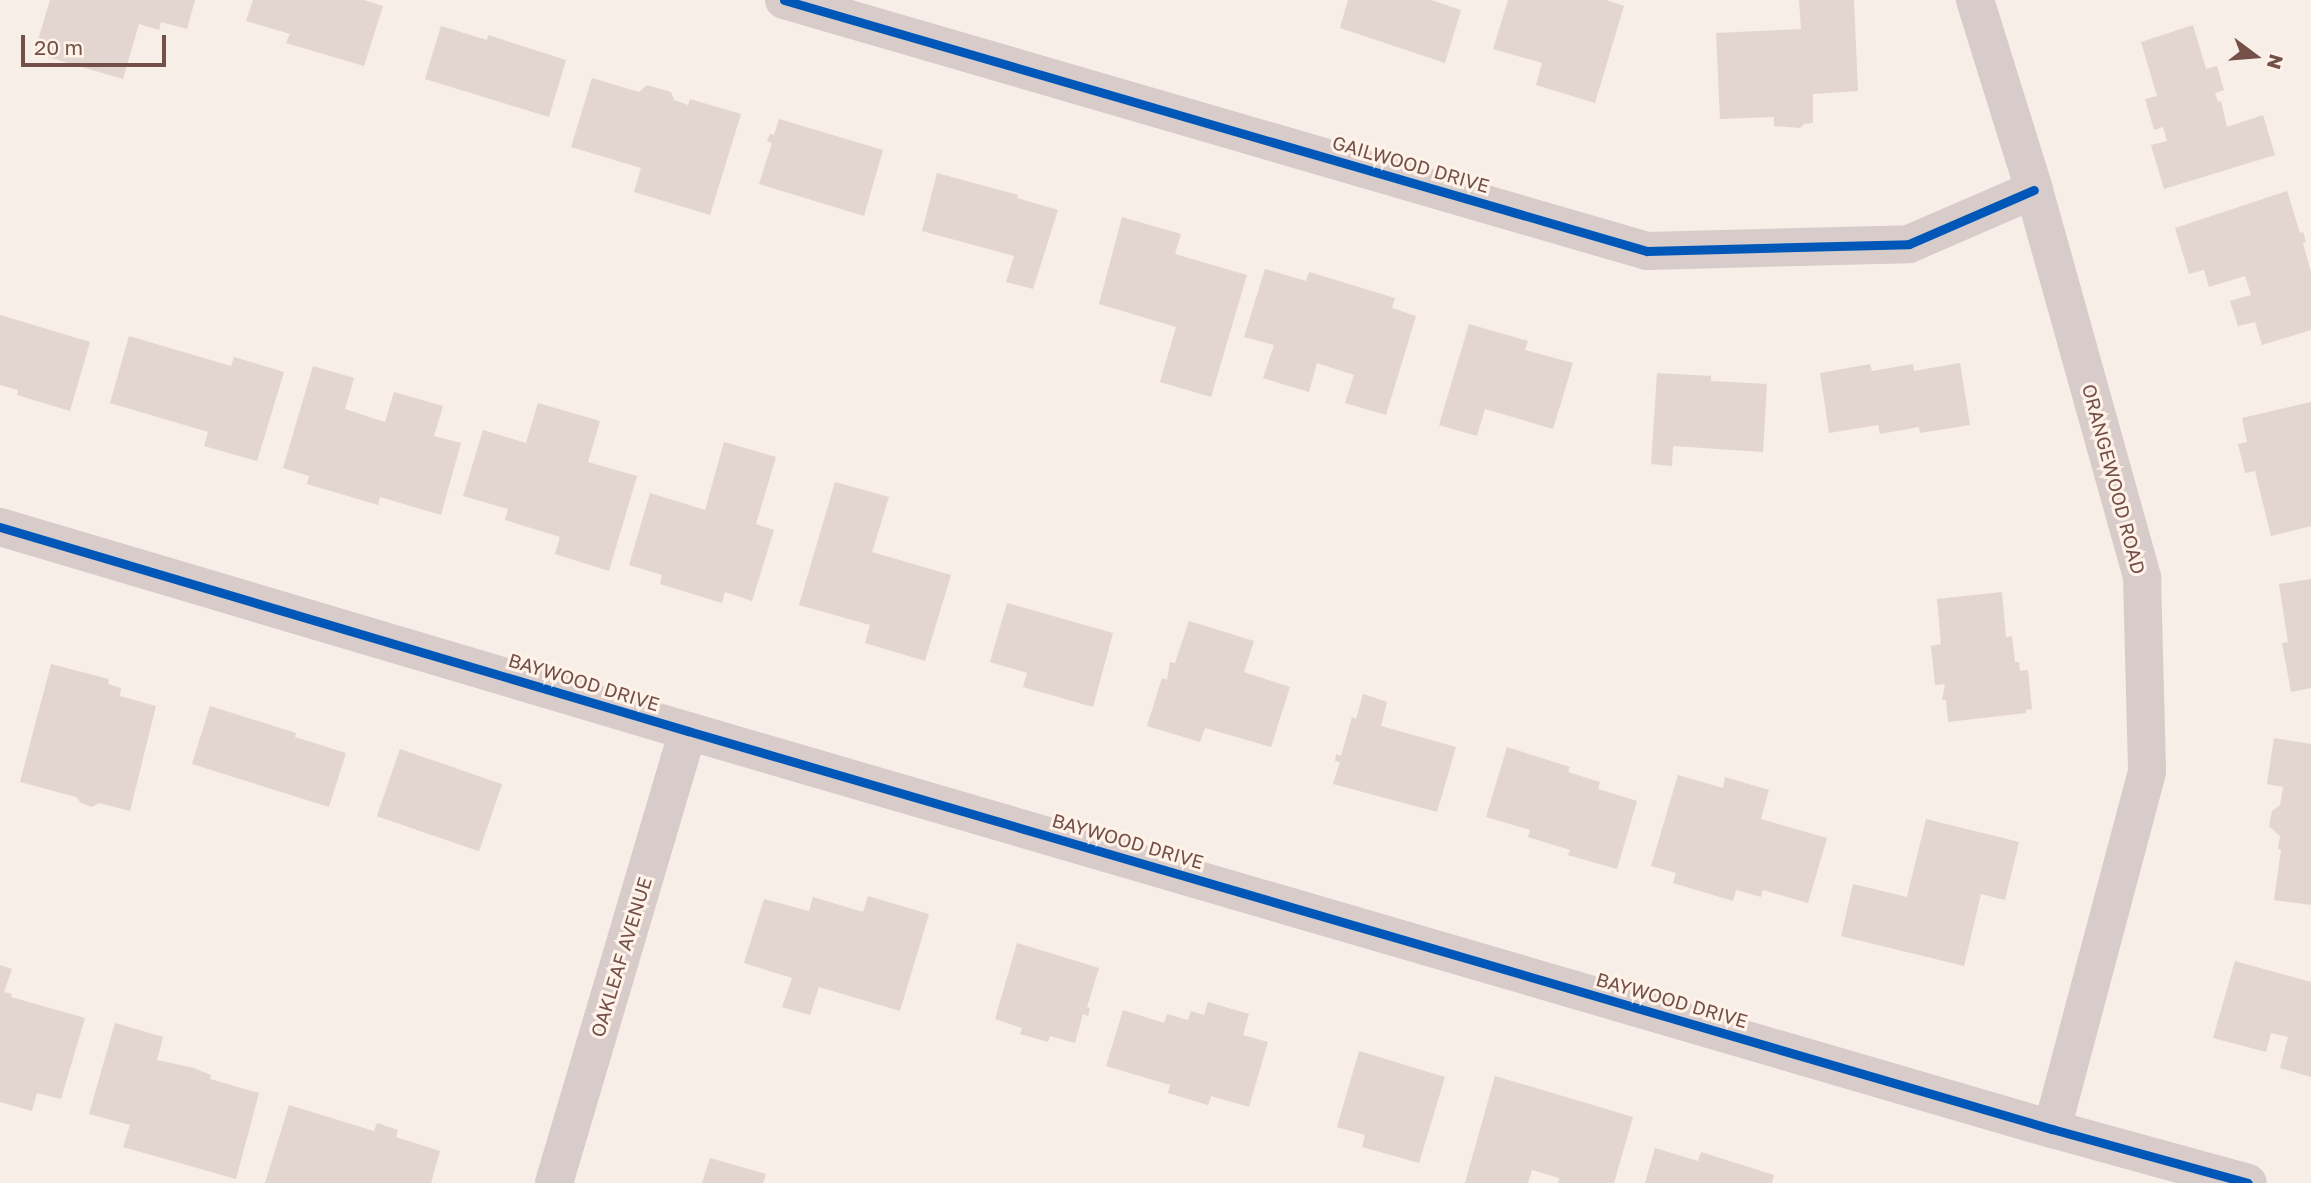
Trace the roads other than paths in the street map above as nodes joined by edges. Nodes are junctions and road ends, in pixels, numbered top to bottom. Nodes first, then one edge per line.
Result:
1 (784, 0) edge
2 (1975, 0) edge
3 (2034, 190) junction
4 (0, 527) edge
5 (688, 731) junction
6 (2052, 1129) junction
7 (554, 1183) edge
8 (2248, 1183) edge

1 - 3 street, GAILWOOD DRIVE
2 - 3 street, ORANGEWOOD ROAD
3 - 6 street, ORANGEWOOD ROAD
4 - 5 street, BAYWOOD DRIVE
5 - 6 street, BAYWOOD DRIVE
5 - 7 street, OAKLEAF AVENUE
6 - 8 street, BAYWOOD DRIVE

